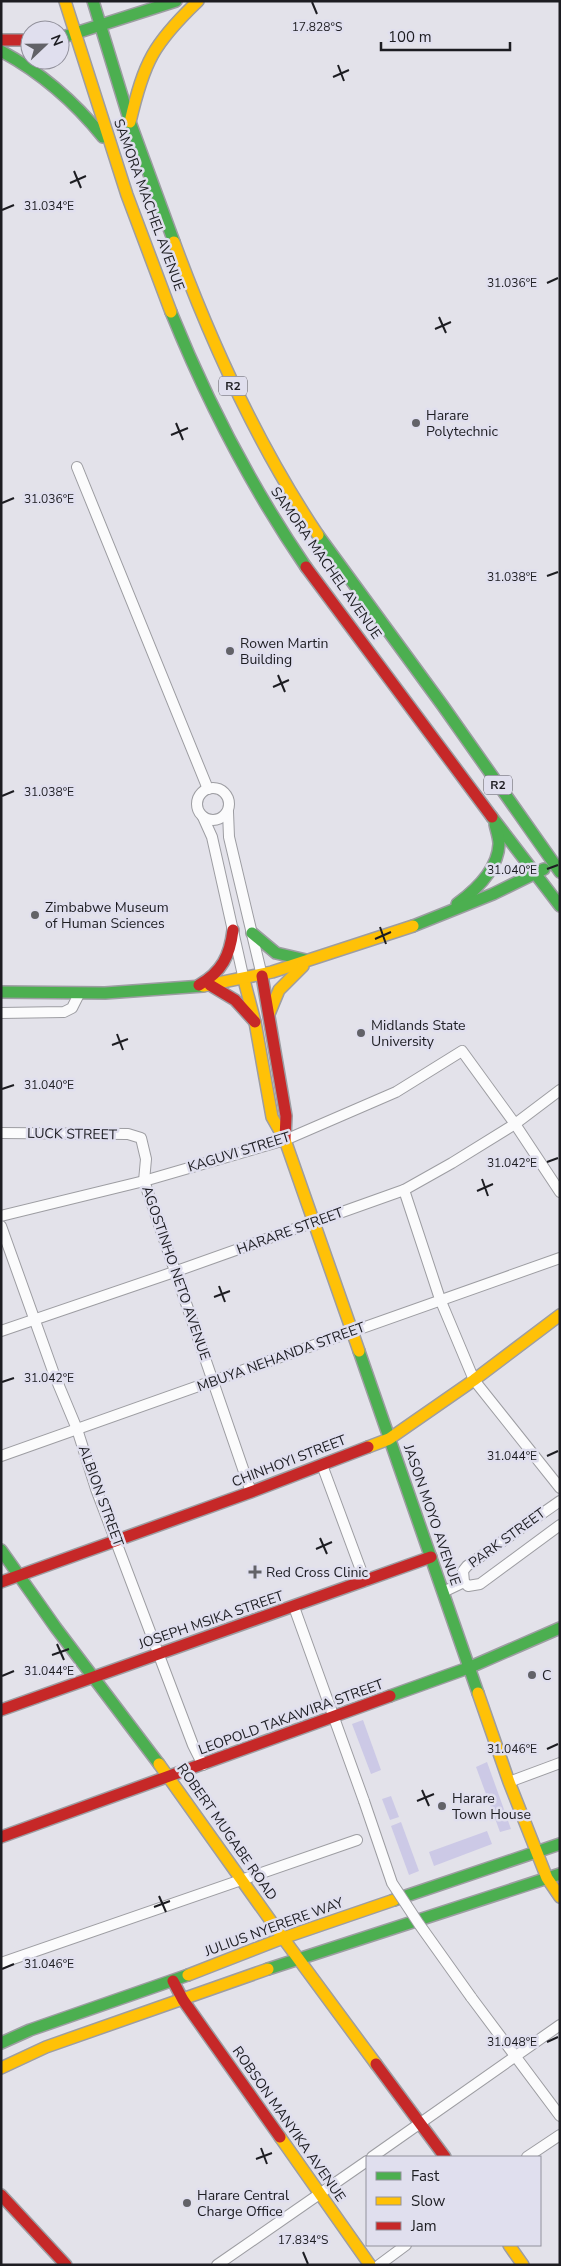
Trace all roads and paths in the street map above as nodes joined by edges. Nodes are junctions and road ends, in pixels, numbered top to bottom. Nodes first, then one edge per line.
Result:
1 (65, 1) edge
2 (93, 1) edge
3 (176, 1) edge
4 (198, 1) edge
5 (100, 26) junction
6 (1, 32) edge
7 (75, 34) junction
8 (70, 35) edge
9 (17, 39) junction
10 (20, 39) edge
11 (1, 40) edge
12 (1, 51) edge
13 (130, 122) junction
14 (111, 148) junction
15 (77, 467) dead end
16 (208, 789) junction
17 (228, 812) junction
18 (203, 817) junction
19 (494, 818) junction
20 (558, 865) edge
21 (535, 874) junction
22 (560, 906) edge
23 (442, 914) junction
24 (233, 930) junction
25 (252, 932) junction
26 (309, 961) junction
27 (262, 976) junction
28 (244, 980) junction
29 (210, 985) junction
30 (194, 987) junction
31 (1, 992) edge
32 (80, 994) junction
33 (1, 1013) edge
34 (269, 1014) junction
35 (254, 1022) junction
36 (560, 1090) edge
37 (514, 1124) junction
38 (1, 1133) edge
39 (142, 1138) joint
40 (285, 1140) junction
41 (144, 1181) junction
42 (404, 1190) junction
43 (560, 1192) edge
44 (1, 1216) edge
45 (312, 1223) junction
46 (1, 1226) edge
47 (560, 1258) edge
48 (174, 1272) junction
49 (440, 1299) junction
50 (560, 1315) edge
51 (34, 1319) junction
52 (1, 1331) edge
53 (352, 1332) junction
54 (474, 1380) junction
55 (214, 1381) junction
56 (77, 1429) junction
57 (389, 1439) junction
58 (1, 1456) edge
59 (322, 1465) junction
60 (560, 1488) edge
61 (252, 1492) junction
62 (560, 1501) edge
63 (560, 1525) edge
64 (117, 1542) junction
65 (1, 1550) edge
66 (431, 1557) junction
67 (20, 1575) junction
68 (1, 1582) edge
69 (365, 1582) junction
70 (464, 1582) junction
71 (443, 1592) junction
72 (294, 1607) junction
73 (560, 1628) edge
74 (159, 1653) junction
75 (468, 1668) junction
76 (95, 1677) junction
77 (1, 1710) edge
78 (333, 1717) junction
79 (560, 1763) edge
80 (203, 1764) junction
81 (169, 1776) junction
82 (508, 1782) junction
83 (1, 1838) edge
84 (357, 1840) dead end
85 (560, 1844) edge
86 (536, 1853) junction
87 (560, 1874) edge
88 (241, 1878) junction
89 (547, 1878) junction
90 (560, 1897) edge
91 (284, 1938) junction
92 (299, 1958) junction
93 (1, 1963) edge
94 (173, 1981) junction
95 (183, 2000) junction
96 (560, 2025) edge
97 (1, 2043) edge
98 (516, 2056) junction
99 (1, 2068) edge
100 (560, 2116) edge
101 (421, 2124) junction
102 (560, 2135) edge
103 (373, 2156) edge
104 (444, 2156) edge
105 (528, 2156) edge
106 (366, 2162) edge
107 (1, 2194) edge
108 (319, 2194) junction
109 (405, 2246) edge
110 (510, 2246) edge
111 (66, 2265) edge
112 (217, 2265) edge
113 (370, 2265) edge
114 (379, 2265) edge
115 (523, 2265) edge

1 - 7 main road, SAMORA MACHEL AVENUE / R2
2 - 5 main road, SAMORA MACHEL AVENUE / R2
3 - 5 main road
4 - 13 main road
5 - 7 main road
5 - 13 main road, SAMORA MACHEL AVENUE / R2
6 - 9 main road
7 - 8 main road
7 - 14 main road, SAMORA MACHEL AVENUE / R2
9 - 10 main road
9 - 11 main road
12 - 14 main road
13 - 20 main road, SAMORA MACHEL AVENUE / R2
14 - 19 main road, SAMORA MACHEL AVENUE / R2
15 - 16 street
16 - 17 street
16 - 18 street
17 - 18 street
17 - 25 street
18 - 24 street
19 - 21 main road, SAMORA MACHEL AVENUE / R2
19 - 23 main road
20 - 21 main road
21 - 22 main road, SAMORA MACHEL AVENUE / R2
21 - 23 main road
23 - 26 main road
24 - 28 street
24 - 30 main road
25 - 26 main road
25 - 27 street
26 - 27 main road
26 - 34 main road
27 - 28 main road
27 - 34 main road, JASON MOYO AVENUE
28 - 29 main road
28 - 35 main road, JASON MOYO AVENUE
29 - 30 main road
29 - 35 main road
30 - 32 main road
31 - 32 main road
32 - 33 street
34 - 40 main road, JASON MOYO AVENUE
35 - 40 main road, JASON MOYO AVENUE
36 - 37 street, HARARE STREET
37 - 40 street, KAGUVI STREET
37 - 42 street, HARARE STREET
37 - 43 street
38 - 39 street, LUCK STREET
39 - 41 street, AGOSTINHO NETO AVENUE
40 - 41 street, KAGUVI STREET
40 - 45 main road, JASON MOYO AVENUE
41 - 44 street, KAGUVI STREET
41 - 48 street, AGOSTINHO NETO AVENUE
42 - 45 street, HARARE STREET
42 - 49 street
45 - 48 street, HARARE STREET
45 - 53 main road, JASON MOYO AVENUE
46 - 51 street, ALBION STREET
47 - 49 street, MBUYA NEHANDA STREET
48 - 51 street, HARARE STREET
48 - 55 street, AGOSTINHO NETO AVENUE
49 - 53 street, MBUYA NEHANDA STREET
49 - 54 street
50 - 54 main road, CHINHOYI STREET
51 - 52 street, HARARE STREET
51 - 56 street, ALBION STREET
53 - 55 street, MBUYA NEHANDA STREET
53 - 57 main road, JASON MOYO AVENUE
54 - 57 main road, CHINHOYI STREET
54 - 60 street
55 - 56 street, MBUYA NEHANDA STREET
55 - 61 street, AGOSTINHO NETO AVENUE
56 - 58 street, MBUYA NEHANDA STREET
56 - 64 street, ALBION STREET
57 - 59 main road, CHINHOYI STREET
57 - 66 main road, JASON MOYO AVENUE
59 - 61 main road, CHINHOYI STREET
59 - 69 street
61 - 64 main road, CHINHOYI STREET
62 - 70 street, PARK STREET
63 - 70 street, PARK STREET
64 - 67 main road, CHINHOYI STREET
64 - 74 street, ALBION STREET
65 - 67 main road, ROBERT MUGABE ROAD
66 - 69 main road, JOSEPH MSIKA STREET
66 - 71 main road, JASON MOYO AVENUE
67 - 68 main road, CHINHOYI STREET
67 - 76 main road, ROBERT MUGABE ROAD
69 - 72 main road, JOSEPH MSIKA STREET
70 - 71 street
71 - 75 main road, JASON MOYO AVENUE
72 - 74 main road, JOSEPH MSIKA STREET
72 - 78 street
73 - 75 main road, LEOPOLD TAKAWIRA STREET
74 - 76 main road, JOSEPH MSIKA STREET
74 - 80 street, ALBION STREET
75 - 78 main road, LEOPOLD TAKAWIRA STREET
75 - 82 main road, JASON MOYO AVENUE
76 - 77 main road, JOSEPH MSIKA STREET
76 - 81 main road, ROBERT MUGABE ROAD
78 - 80 main road, LEOPOLD TAKAWIRA STREET
78 - 98 street, bridge
79 - 82 street
80 - 81 main road, LEOPOLD TAKAWIRA STREET
81 - 83 main road, LEOPOLD TAKAWIRA STREET
81 - 88 main road, ROBERT MUGABE ROAD
82 - 86 main road, JASON MOYO AVENUE
84 - 88 street
85 - 86 main road, JULIUS NYERERE WAY
86 - 89 main road, JASON MOYO AVENUE
86 - 91 main road, JULIUS NYERERE WAY
87 - 89 main road
88 - 91 main road, ROBERT MUGABE ROAD
88 - 93 street
89 - 90 main road, JASON MOYO AVENUE
89 - 92 main road
91 - 92 main road, ROBERT MUGABE ROAD
91 - 94 main road, JULIUS NYERERE WAY
92 - 95 main road
92 - 101 main road, ROBERT MUGABE ROAD
94 - 95 main road, ROBSON MANYIKA AVENUE
94 - 97 main road, JULIUS NYERERE WAY
95 - 99 main road
95 - 108 main road, ROBSON MANYIKA AVENUE
96 - 98 street
98 - 100 street
98 - 101 street
101 - 103 street
101 - 104 main road, ROBERT MUGABE ROAD
102 - 105 street
106 - 108 street
107 - 111 main road
108 - 112 street
108 - 113 main road, ROBSON MANYIKA AVENUE
109 - 114 street
110 - 115 main road

